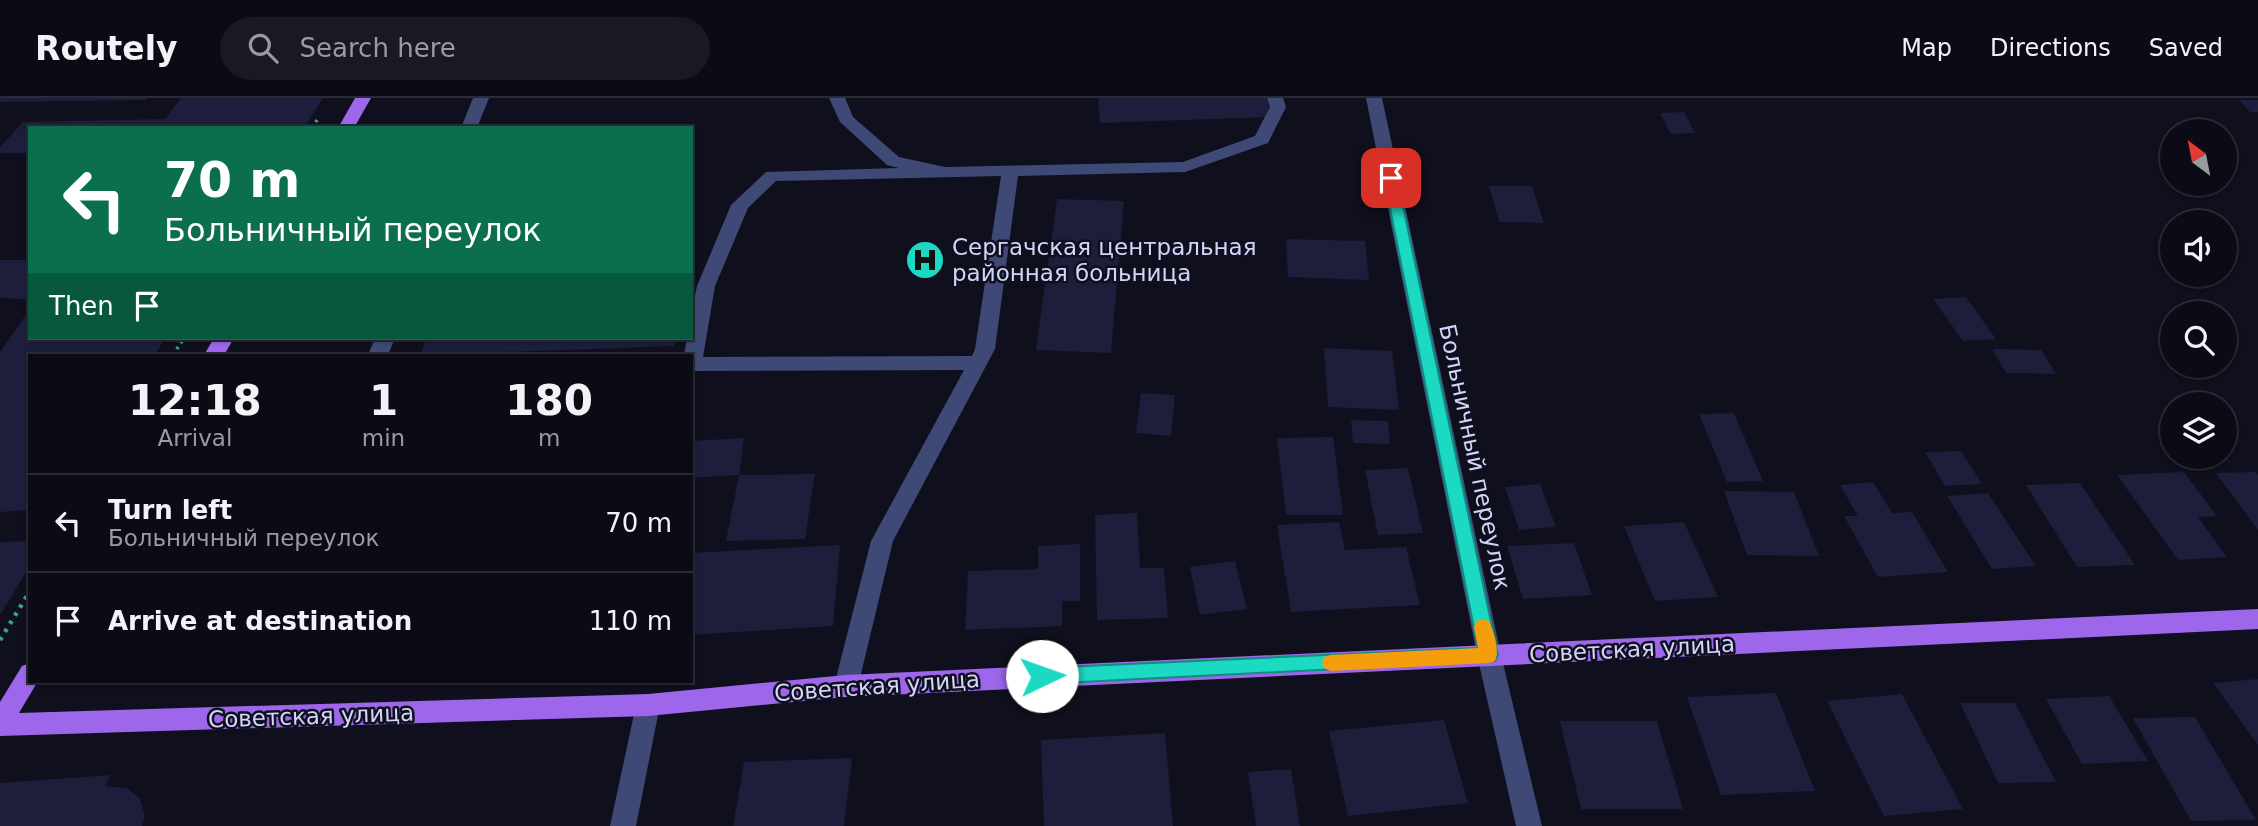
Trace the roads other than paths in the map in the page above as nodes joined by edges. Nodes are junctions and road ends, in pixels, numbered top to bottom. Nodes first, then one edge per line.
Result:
1 (363, 98) edge
2 (481, 98) edge
3 (837, 98) edge
4 (1275, 98) edge
5 (1374, 98) edge
6 (347, 126) edge
7 (470, 126) edge
8 (1010, 170) junction
9 (946, 172) junction
10 (693, 358) edge
11 (978, 363) junction
12 (693, 364) edge
13 (2258, 619) edge
14 (1489, 655) junction
15 (28, 676) edge
16 (846, 686) junction
17 (648, 705) junction
18 (0, 724) edge
19 (623, 826) edge
20 (1529, 826) edge

1 - 6 main road
2 - 7 street
3 - 9 street
4 - 8 street
5 - 14 street, Больничный переулок
8 - 9 street
8 - 11 street
9 - 10 street
11 - 12 street
11 - 16 street
13 - 14 main road, Советская улица
14 - 16 main road, Советская улица
14 - 20 street, Больничный переулок
15 - 18 main road
16 - 17 main road, Советская улица
17 - 18 main road, Советская улица
17 - 19 street

